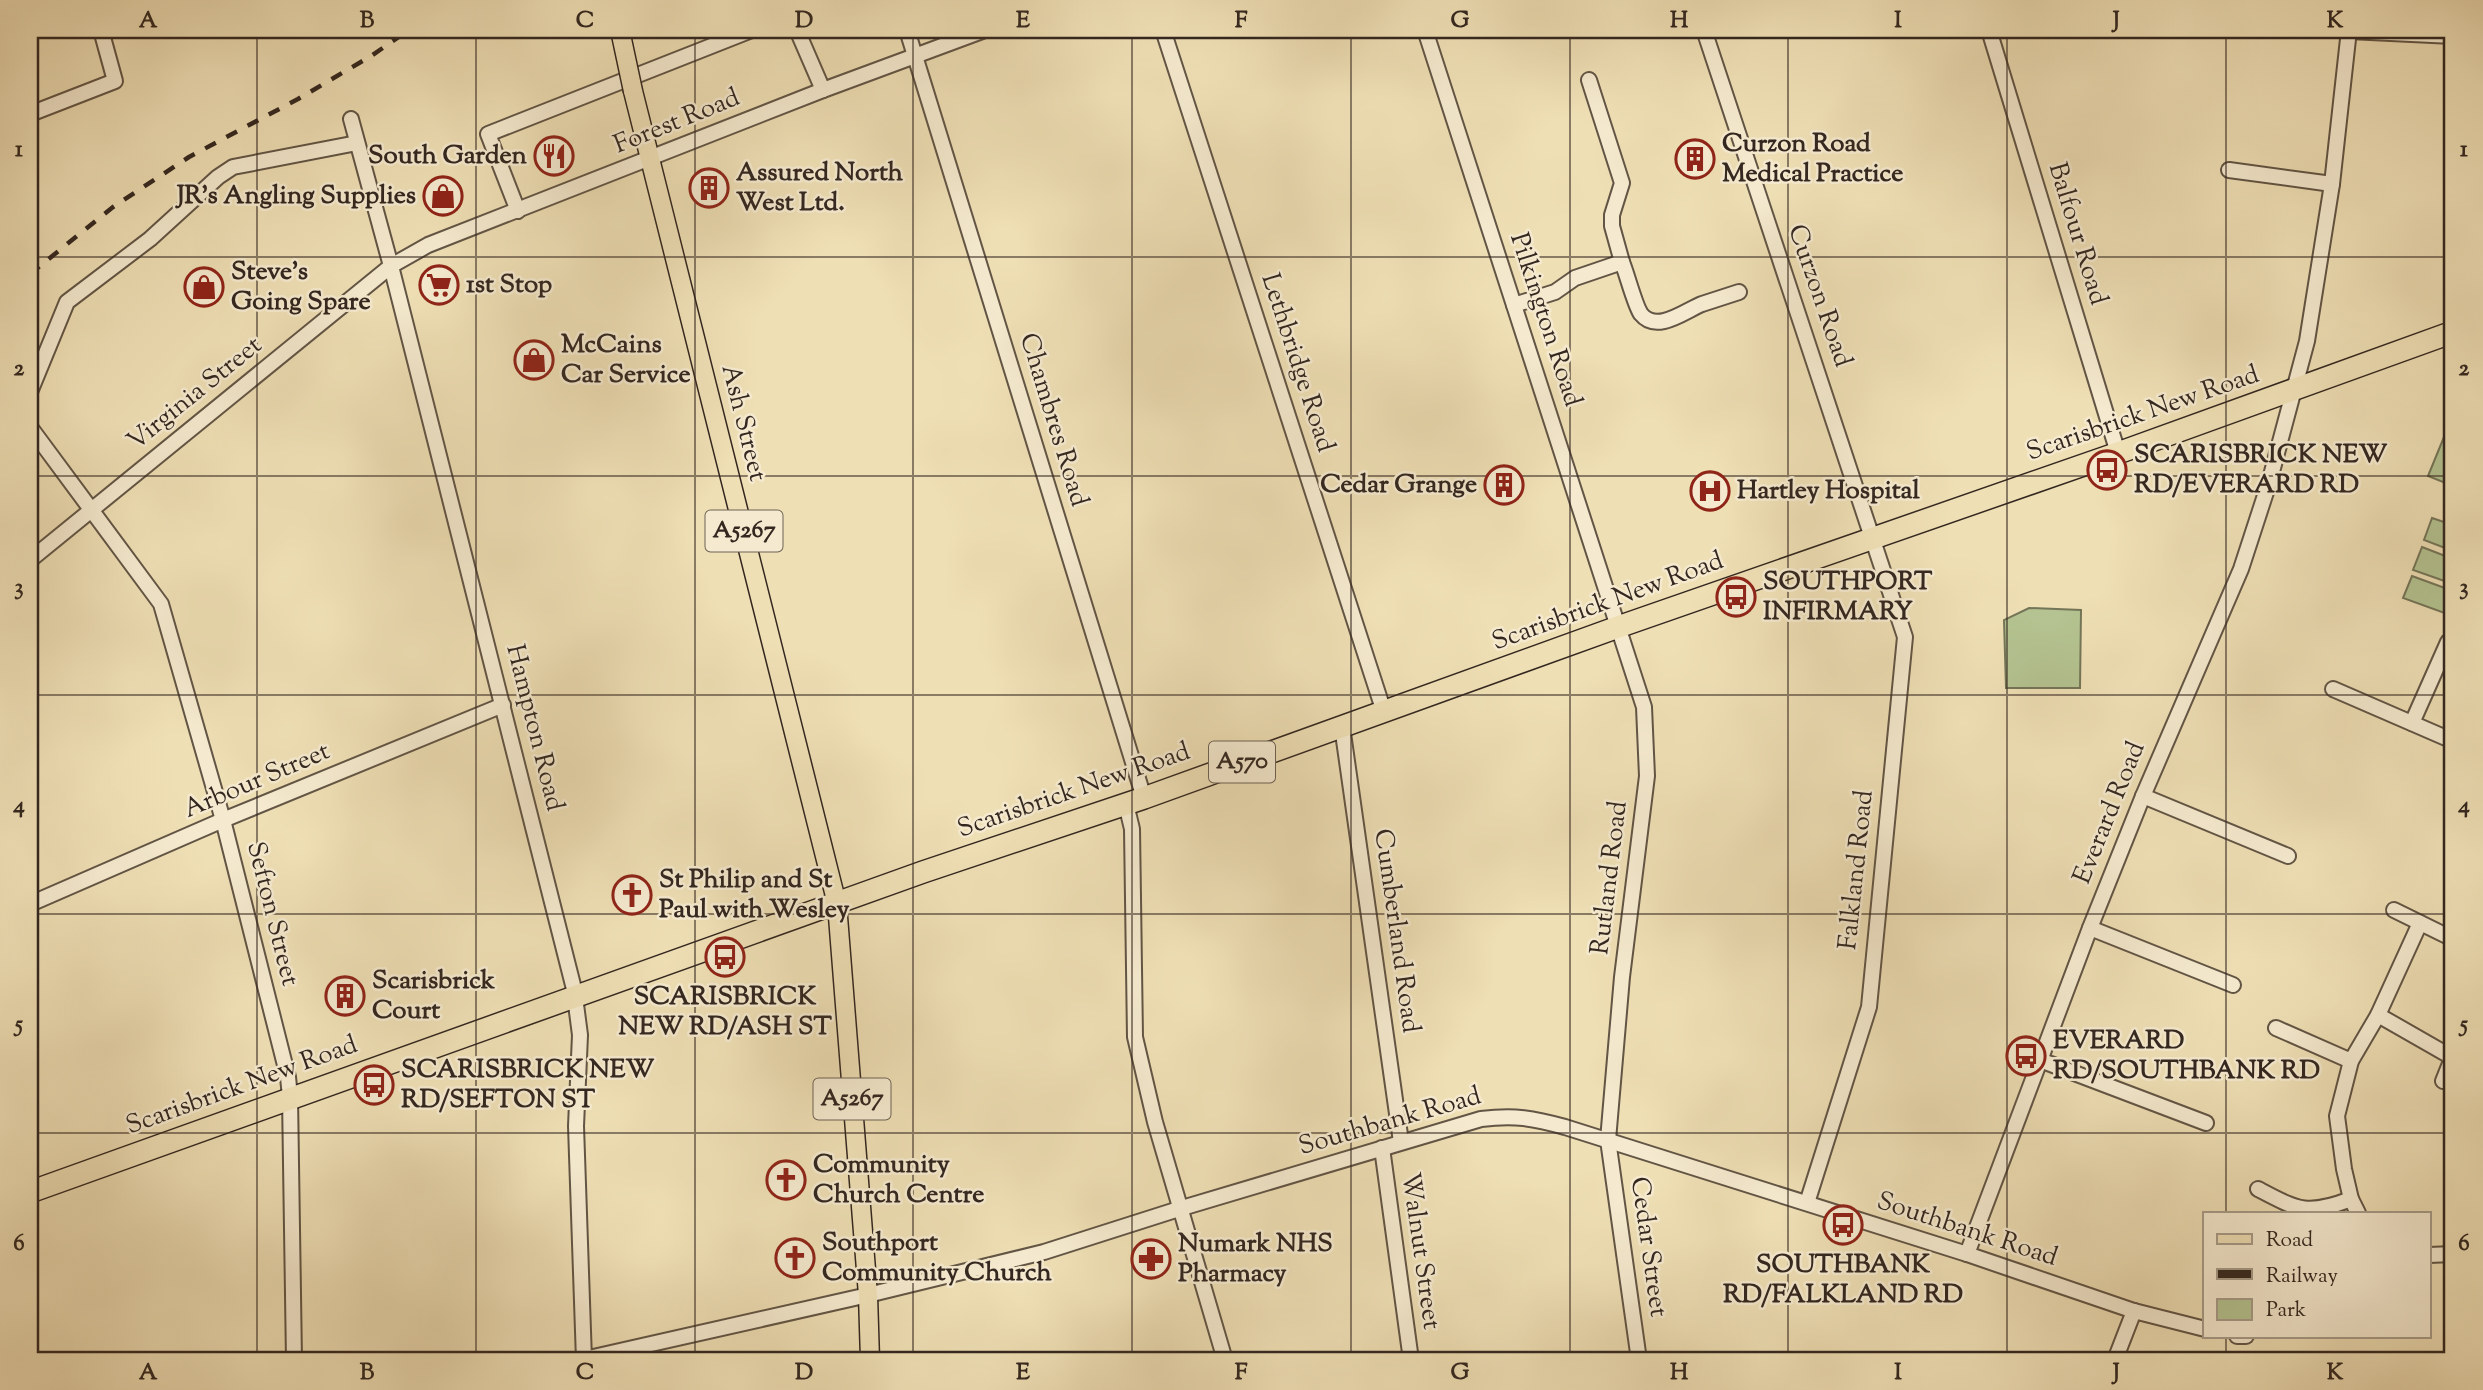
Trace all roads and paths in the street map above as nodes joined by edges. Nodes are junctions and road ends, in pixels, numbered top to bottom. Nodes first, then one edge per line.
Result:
1 (101, 30) edge
2 (620, 30) edge
3 (752, 30) edge
4 (797, 30) edge
5 (907, 30) edge
6 (985, 30) edge
7 (1163, 30) edge
8 (1425, 30) edge
9 (1704, 30) edge
10 (1989, 30) edge
11 (2349, 30) edge
12 (2453, 36) edge
13 (915, 57) junction
14 (1589, 80) dead end
15 (823, 90) junction
16 (30, 114) edge
17 (351, 119) dead end
18 (357, 143) junction
19 (649, 160) junction
20 (2229, 170) dead end
21 (2332, 184) junction
22 (518, 211) junction
23 (1622, 262) junction
24 (391, 266) junction
25 (1739, 292) dead end
26 (1514, 305) junction
27 (2453, 332) edge
28 (2294, 390) junction
29 (30, 392) edge
30 (30, 427) edge
31 (2118, 453) junction
32 (92, 510) junction
33 (1874, 537) junction
34 (30, 560) edge
35 (1618, 626) junction
36 (2448, 642) dead end
37 (2333, 689) dead end
38 (503, 705) junction
39 (1384, 712) junction
40 (2412, 723) junction
41 (1342, 726) junction
42 (2453, 741) edge
43 (2143, 796) junction
44 (1135, 801) junction
45 (223, 820) junction
46 (2288, 856) dead end
47 (30, 904) edge
48 (837, 904) junction
49 (2394, 910) dead end
50 (2420, 923) junction
51 (2090, 928) junction
52 (2453, 939) edge
53 (2233, 985) dead end
54 (575, 999) junction
55 (2378, 1015) junction
56 (2276, 1028) dead end
57 (2040, 1059) junction
58 (2351, 1061) junction
59 (2443, 1081) dead end
60 (290, 1097) junction
61 (2206, 1123) dead end
62 (1608, 1140) junction
63 (1401, 1142) junction
64 (1382, 1148) junction
65 (2258, 1189) dead end
66 (30, 1192) edge
67 (2351, 1199) junction
68 (1807, 1203) junction
69 (1182, 1208) junction
70 (2358, 1212) edge
71 (1967, 1254) junction
72 (2453, 1254) edge
73 (2430, 1255) edge
74 (868, 1295) junction
75 (2134, 1311) junction
76 (2203, 1328) edge
77 (294, 1360) edge
78 (583, 1360) edge
79 (870, 1360) edge
80 (1225, 1360) edge
81 (1411, 1360) edge
82 (1639, 1360) edge
83 (2115, 1360) edge

1 - 16 street
2 - 19 main road, A5267, bridge
3 - 22 street
4 - 15 street
5 - 13 street, Chambres Road
6 - 13 street, Forest Road
7 - 39 street, Lethbridge Road
8 - 26 street, Pilkington Road
9 - 33 street, Curzon Road
10 - 31 street, Balfour Road
11 - 12 street
11 - 21 street, Everard Road
13 - 15 street, Forest Road
13 - 44 street, Chambres Road
14 - 23 street
15 - 19 street, Forest Road
17 - 18 street, Hampton Road
18 - 24 street, Hampton Road
18 - 29 street
19 - 22 street, Forest Road
19 - 48 main road, Ash Street / A5267
20 - 21 street
21 - 28 street, Everard Road
22 - 24 street, Forest Road
23 - 25 street
23 - 26 street
24 - 32 street, Virginia Street
24 - 38 street, Hampton Road
26 - 35 street, Pilkington Road
27 - 28 highway, Scarisbrick New Road / A570
28 - 31 highway, Scarisbrick New Road / A570
28 - 43 street, Everard Road
30 - 32 street, Sefton Street
31 - 33 highway, Scarisbrick New Road / A570
32 - 34 street, Virginia Street
32 - 45 street, Sefton Street
33 - 35 highway, Scarisbrick New Road / A570
33 - 68 street, Falkland Road
35 - 39 highway, Scarisbrick New Road / A570
35 - 62 street, Rutland Road
36 - 40 street
37 - 40 street
38 - 45 street, Arbour Street
38 - 54 street, Hampton Road
39 - 41 highway, Scarisbrick New Road / A570
40 - 42 street
41 - 44 highway, Scarisbrick New Road / A570
41 - 63 street, Cumberland Road
43 - 46 street
43 - 51 street, Everard Road
44 - 48 highway, Scarisbrick New Road / A570
44 - 69 street, Chambres Road
45 - 47 street, Arbour Street
45 - 60 street, Sefton Street
48 - 54 highway, Scarisbrick New Road / A570
48 - 74 main road, A5267
49 - 50 street
50 - 52 street
50 - 55 street
51 - 53 street
51 - 57 street, Everard Road
54 - 60 highway, Scarisbrick New Road / A570
54 - 78 street, Hampton Road
55 - 58 street
55 - 59 street
56 - 58 street
57 - 61 street
57 - 71 street, Everard Road
58 - 67 street
60 - 66 highway, Scarisbrick New Road / A570
60 - 77 street, Sefton Street
62 - 63 street, Southbank Road
62 - 68 street, Southbank Road
62 - 82 street, Cedar Street
63 - 64 street, Southbank Road
64 - 69 street, Southbank Road
64 - 81 street, Walnut Street
65 - 67 street
67 - 70 street
68 - 71 street, Southbank Road
69 - 74 street, Southbank Road
69 - 80 street, Chambres Road
71 - 75 street, Southbank Road
72 - 73 street
74 - 78 street, Southbank Road
74 - 79 main road, A5267
75 - 76 street, Southbank Road
75 - 83 street

